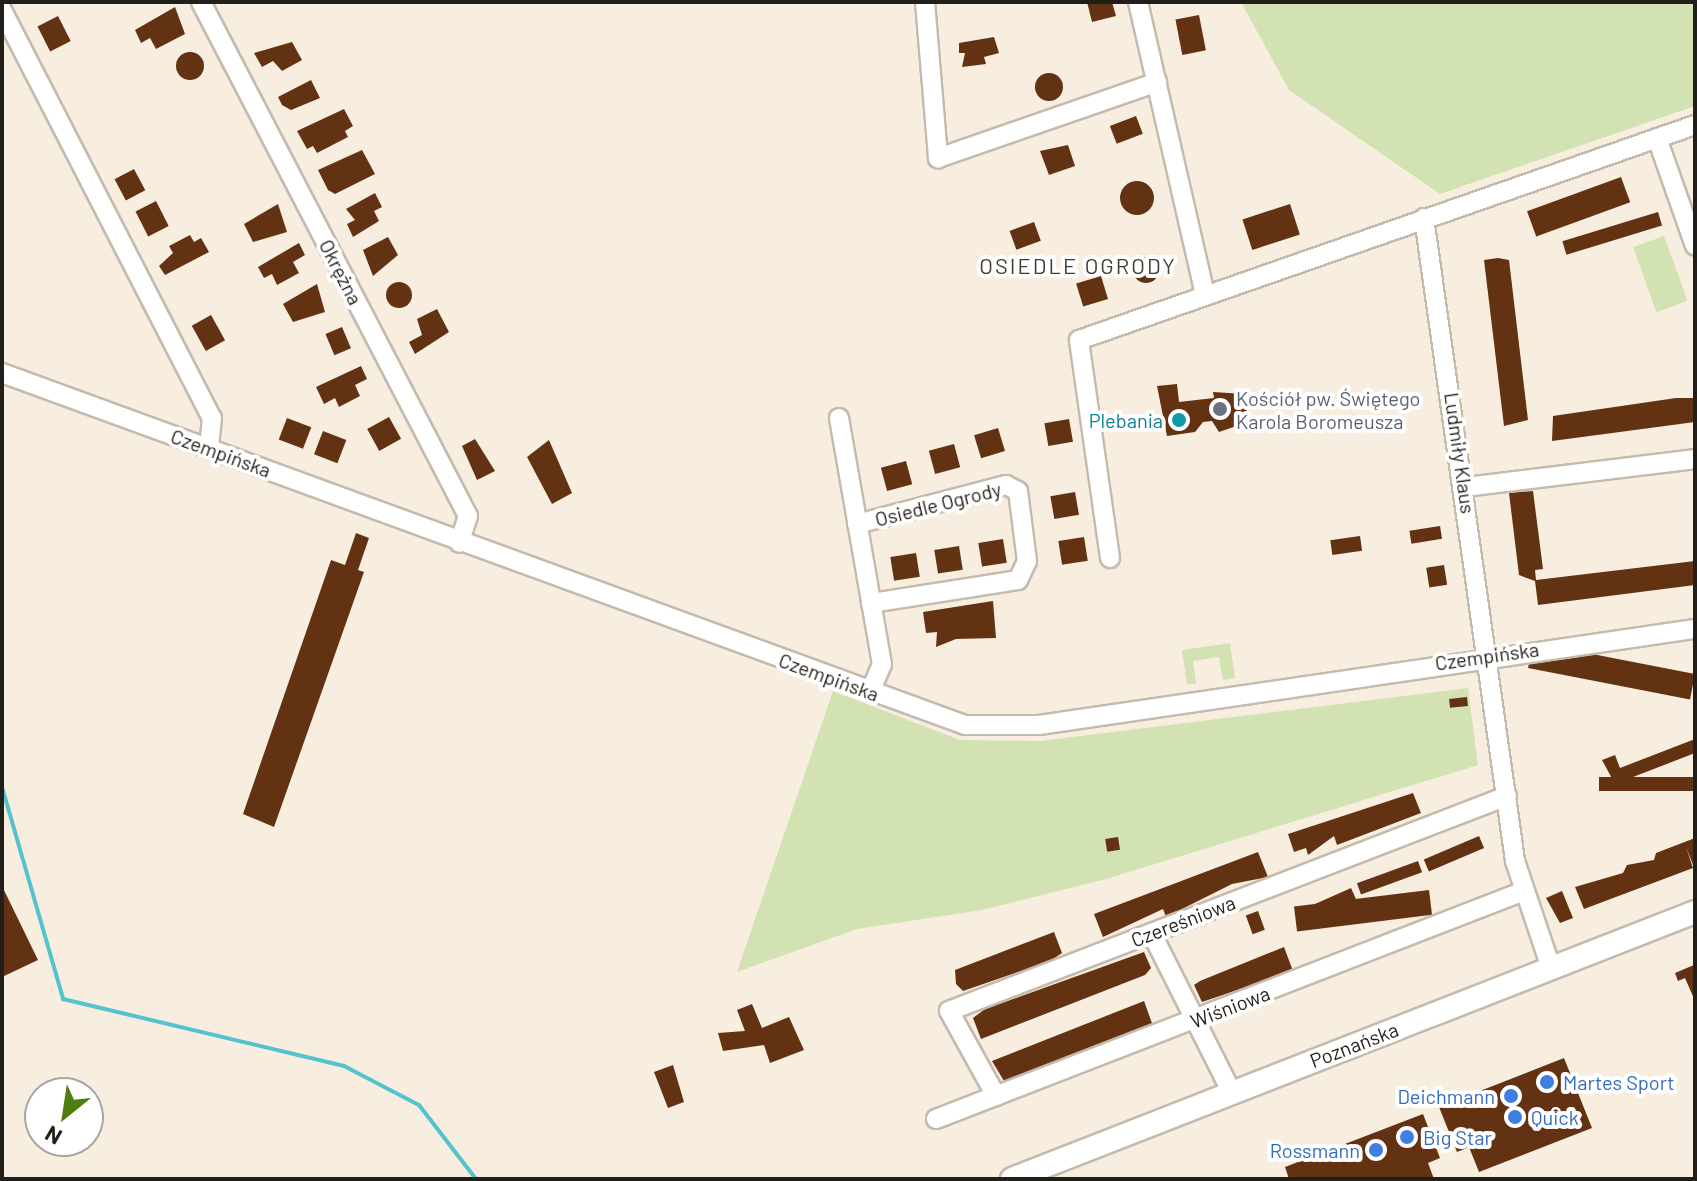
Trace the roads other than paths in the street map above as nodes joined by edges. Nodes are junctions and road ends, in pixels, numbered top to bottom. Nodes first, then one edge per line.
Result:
1 (201, 2) edge
2 (925, 2) edge
3 (1138, 2) edge
4 (2, 10) edge
5 (1157, 82) junction
6 (1695, 125) edge
7 (1657, 138) junction
8 (1424, 218) junction
9 (1695, 246) edge
10 (1205, 295) junction
11 (2, 373) edge
12 (839, 418) dead end
13 (209, 448) junction
14 (1695, 459) edge
15 (1465, 487) junction
16 (857, 524) junction
17 (459, 543) junction
18 (1110, 558) dead end
19 (871, 603) junction
20 (1695, 629) edge
21 (1484, 657) junction
22 (870, 692) junction
23 (1507, 796) junction
24 (1524, 891) junction
25 (1695, 912) edge
26 (1152, 934) junction
27 (1551, 968) junction
28 (1195, 1021) junction
29 (1232, 1093) junction
30 (996, 1096) junction
31 (936, 1119) dead end
32 (1012, 1179) edge

1 - 17 street, Okrężna
2 - 5 street
3 - 5 street
4 - 13 street
5 - 10 street
6 - 7 street
7 - 8 street
7 - 9 street
8 - 10 street
8 - 15 street, Ludmiły Klaus
10 - 18 street
11 - 13 street, Czempińska
12 - 16 street, Osiedle Ogrody
13 - 17 street, Czempińska
14 - 15 street
15 - 21 street, Ludmiły Klaus
16 - 19 street, Osiedle Ogrody
16 - 19 street, Osiedle Ogrody
17 - 22 street, Czempińska
19 - 22 street, Osiedle Ogrody
20 - 21 street, Czempińska
21 - 22 street, Czempińska
21 - 23 street, Ludmiły Klaus
23 - 24 street, Ludmiły Klaus
23 - 26 street, Czereśniowa
24 - 27 street, Ludmiły Klaus
24 - 28 street, Wiśniowa
25 - 27 street, Poznańska
26 - 28 street
26 - 30 street, Czereśniowa
27 - 29 street, Poznańska
28 - 29 street
28 - 30 street, Wiśniowa
29 - 32 street, Poznańska
30 - 31 street, Wiśniowa

